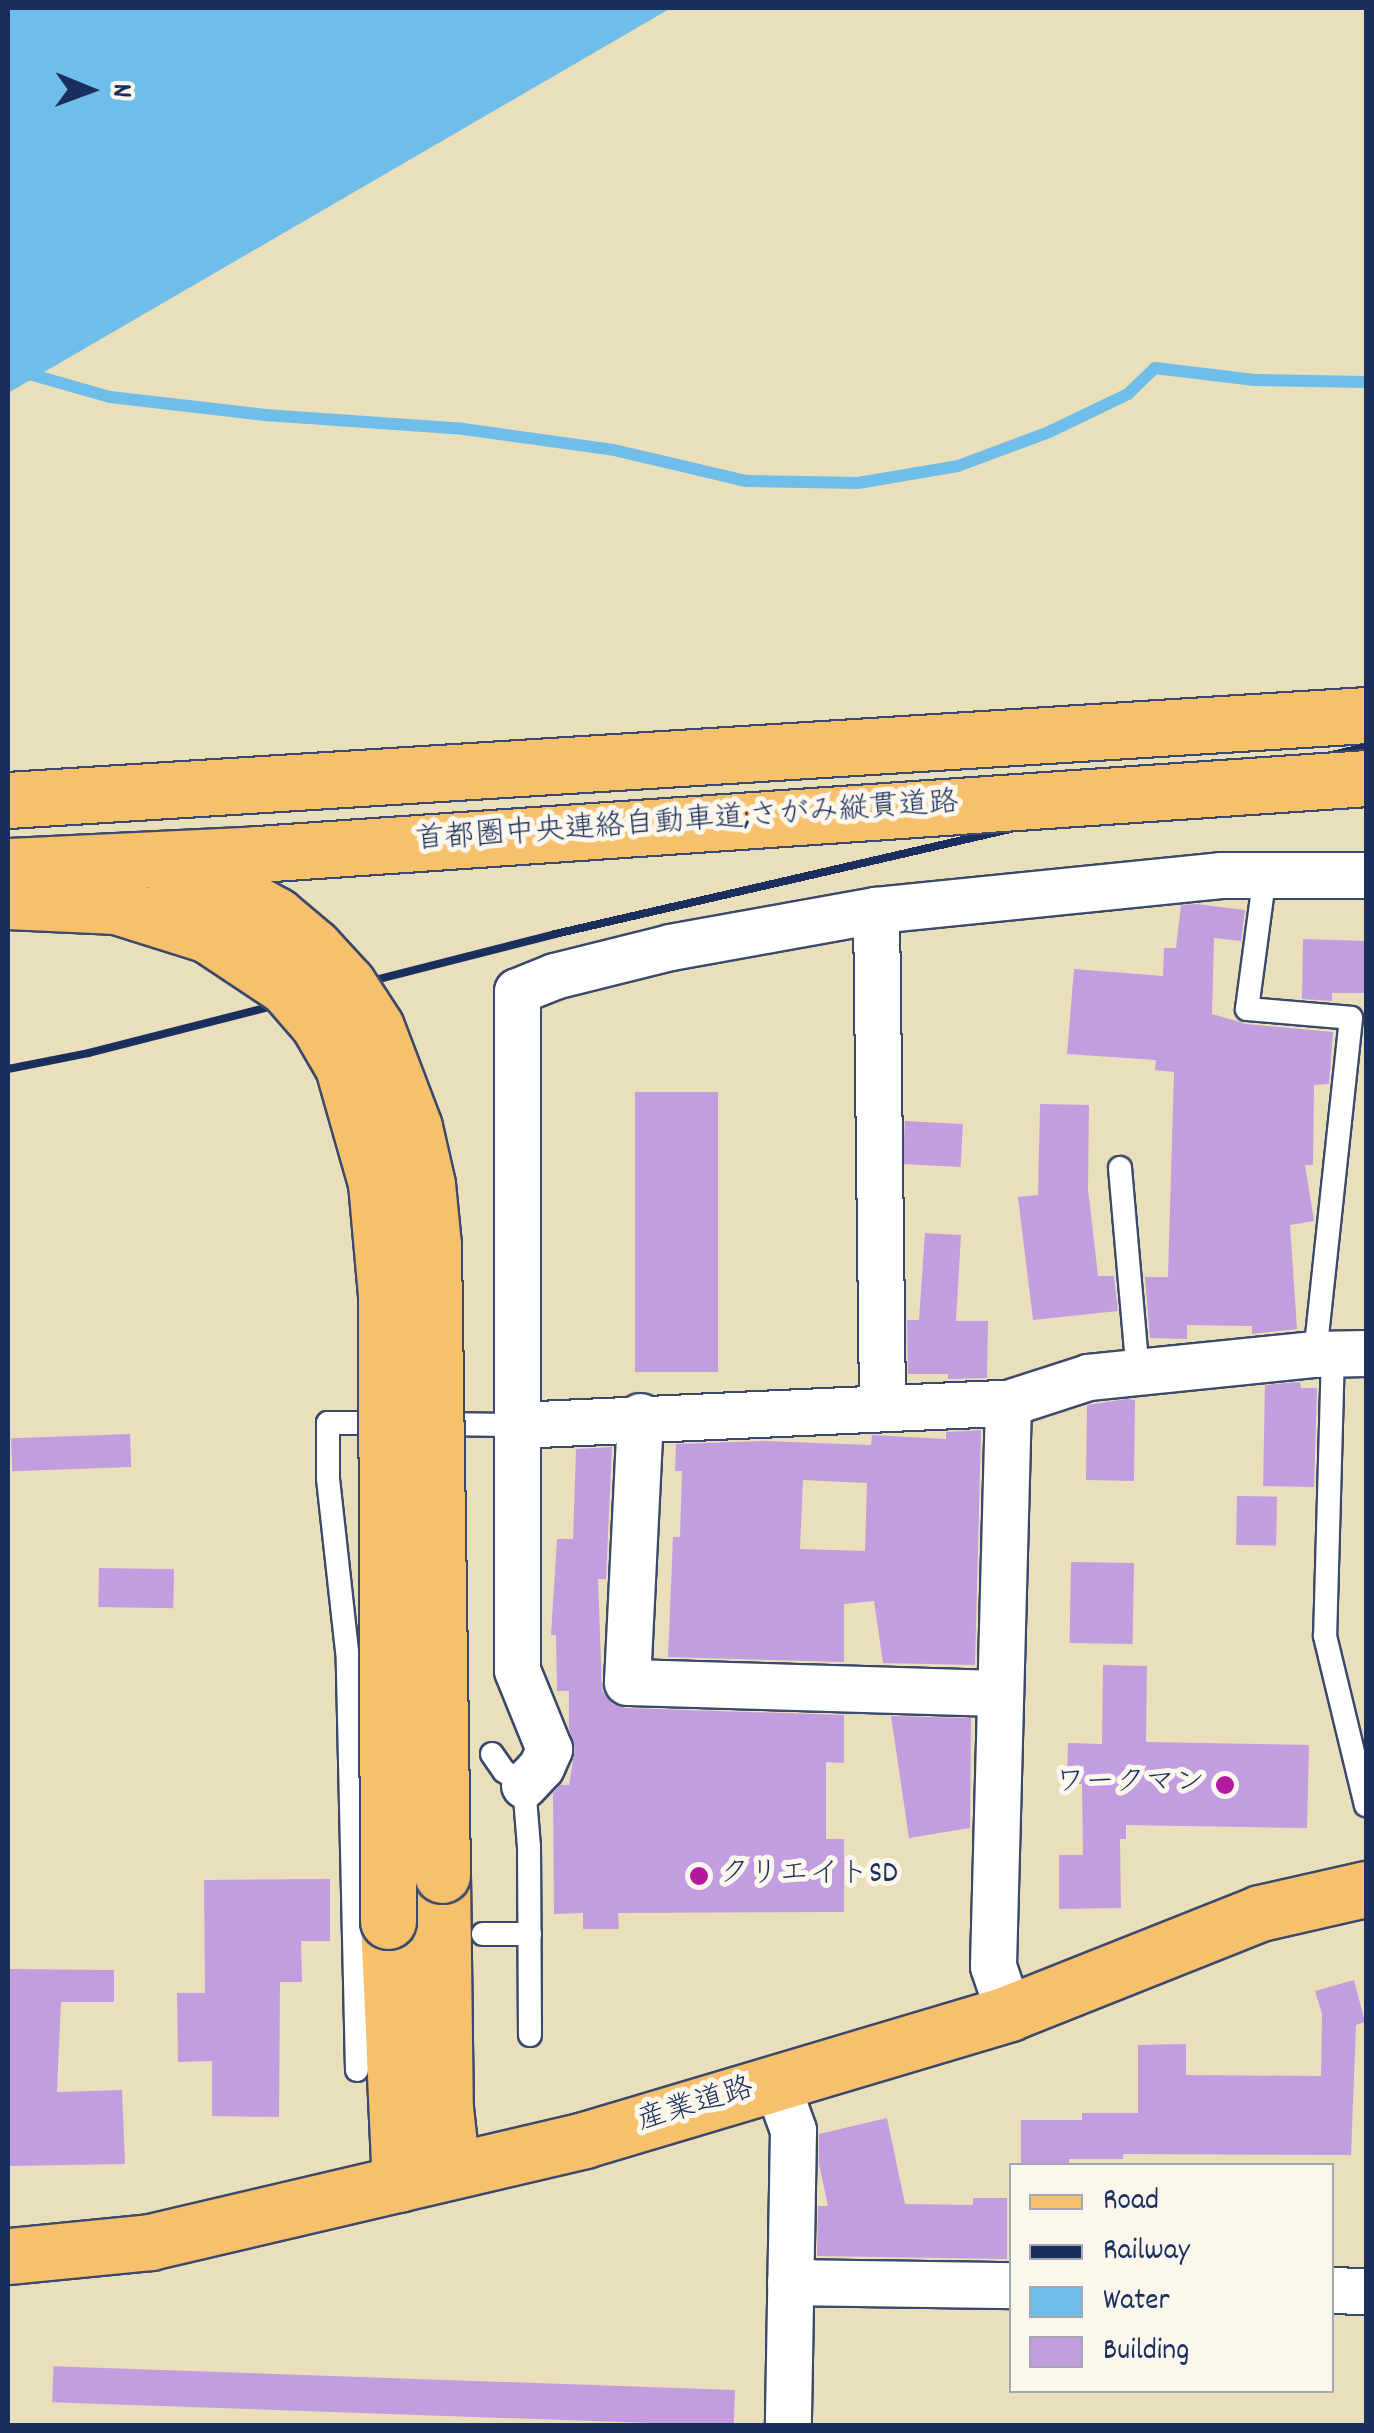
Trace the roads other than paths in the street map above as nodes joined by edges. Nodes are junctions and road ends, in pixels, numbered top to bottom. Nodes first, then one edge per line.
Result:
1 (1366, 715) edge
2 (1366, 778) edge
3 (8, 800) edge
4 (8, 852) edge
5 (8, 866) edge
6 (1265, 874) junction
7 (1366, 876) edge
8 (8, 901) edge
9 (876, 910) junction
10 (1120, 1168) dead end
11 (1338, 1353) edge
12 (1138, 1372) junction
13 (1008, 1404) junction
14 (882, 1408) junction
15 (640, 1416) junction
16 (516, 1424) junction
17 (1000, 1692) junction
18 (508, 1769) joint
19 (1366, 1805) edge
20 (1366, 1889) edge
21 (483, 1934) dead end
22 (530, 1934) junction
23 (1009, 2013) junction
24 (530, 2035) dead end
25 (357, 2070) dead end
26 (776, 2083) junction
27 (452, 2171) junction
28 (400, 2184) junction
29 (8, 2256) edge
30 (790, 2282) junction
31 (1009, 2285) edge
32 (1334, 2290) edge
33 (1366, 2290) edge
34 (788, 2426) edge

1 - 3 main road, 首都圏中央連絡自動車道;さがみ縦貫道路
2 - 5 main road, 首都圏中央連絡自動車道;さがみ縦貫道路, bridge
4 - 27 main road, bridge
6 - 7 street
6 - 9 street
6 - 11 lane
8 - 28 main road, bridge
9 - 14 street
9 - 16 street
10 - 12 lane
11 - 12 street
11 - 19 lane
12 - 13 street
13 - 14 street
13 - 17 street
14 - 15 street
15 - 16 street
15 - 17 street
16 - 18 street
16 - 25 lane
17 - 23 street
18 - 22 lane
20 - 23 main road, 産業道路
21 - 22 lane
22 - 24 lane
23 - 26 main road, 産業道路
26 - 27 main road, 産業道路
26 - 30 street
27 - 28 main road, 産業道路
28 - 29 main road, 産業道路
30 - 31 street
30 - 34 street
32 - 33 street

